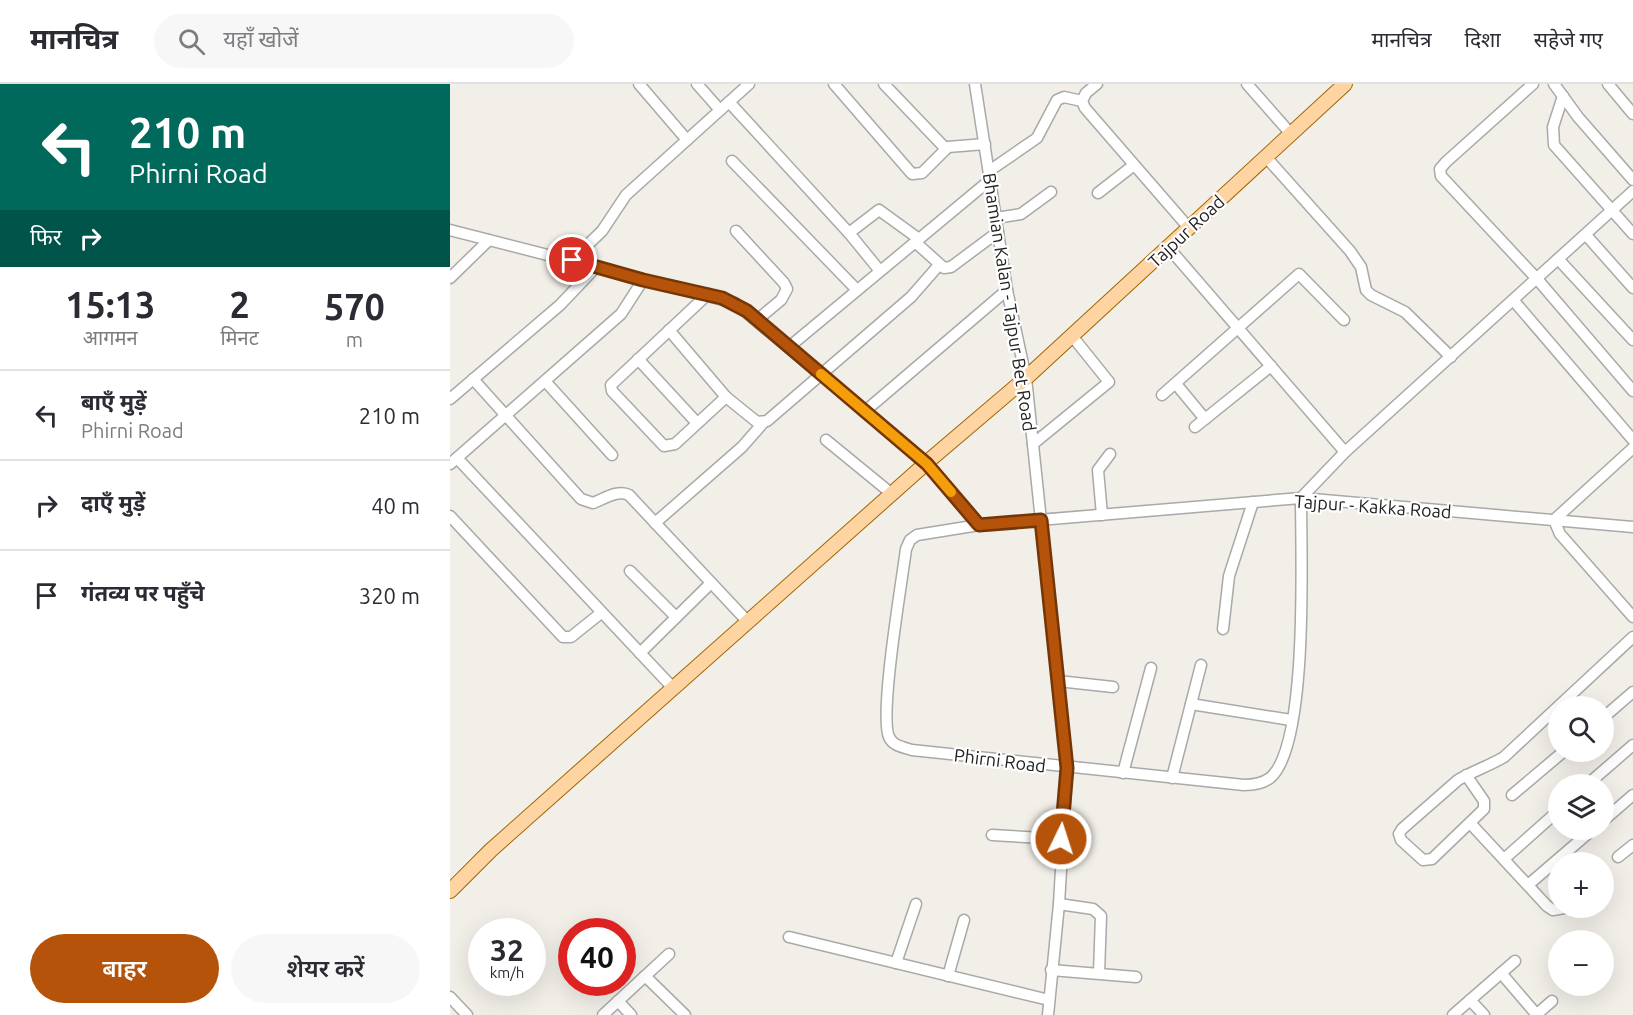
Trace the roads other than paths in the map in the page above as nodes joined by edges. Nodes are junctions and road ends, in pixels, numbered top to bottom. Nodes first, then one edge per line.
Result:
1 (639, 84) edge
2 (697, 84) edge
3 (749, 84) edge
4 (834, 84) edge
5 (884, 84) edge
6 (975, 84) edge
7 (1097, 84) edge
8 (1247, 84) edge
9 (1345, 84) edge
10 (1533, 84) edge
11 (1554, 84) edge
12 (1608, 84) edge
13 (1563, 96) junction
14 (1082, 101) junction
15 (725, 106) junction
16 (1633, 114) edge
17 (1291, 134) junction
18 (687, 140) junction
19 (985, 144) junction
20 (945, 149) junction
21 (1266, 157) junction
22 (732, 161) dead end
23 (1134, 165) junction
24 (989, 176) junction
25 (1633, 180) edge
26 (1633, 191) edge
27 (1051, 192) dead end
28 (1098, 193) dead end
29 (1612, 211) junction
30 (996, 218) junction
31 (1189, 228) junction
32 (450, 231) edge
33 (736, 231) dead end
34 (998, 232) junction
35 (849, 233) junction
36 (1633, 234) edge
37 (1586, 235) junction
38 (489, 240) junction
39 (917, 241) junction
40 (1168, 247) junction
41 (572, 260) junction
42 (1559, 260) junction
43 (939, 266) junction
44 (596, 267) junction
45 (880, 271) junction
46 (450, 278) edge
47 (643, 280) junction
48 (1538, 280) junction
49 (1633, 288) edge
50 (857, 290) junction
51 (1007, 290) junction
52 (708, 294) junction
53 (1514, 301) junction
54 (758, 320) junction
55 (1344, 320) dead end
56 (1238, 327) junction
57 (669, 330) junction
58 (1072, 336) junction
59 (1633, 340) edge
60 (789, 347) junction
61 (1451, 357) junction
62 (638, 359) junction
63 (1271, 366) junction
64 (821, 375) junction
65 (1026, 378) junction
66 (473, 379) junction
67 (545, 381) junction
68 (1176, 384) junction
69 (1633, 391) edge
70 (1162, 395) dead end
71 (726, 398) junction
72 (450, 399) edge
73 (864, 412) junction
74 (505, 415) junction
75 (1205, 419) junction
76 (697, 423) junction
77 (762, 423) junction
78 (1195, 427) dead end
79 (826, 440) dead end
80 (1633, 440) edge
81 (1033, 444) junction
82 (1633, 448) edge
83 (1345, 452) junction
84 (1110, 454) dead end
85 (612, 455) dead end
86 (453, 461) edge
87 (927, 464) junction
88 (892, 494) junction
89 (1302, 498) junction
90 (1253, 502) junction
91 (1102, 515) junction
92 (450, 516) edge
93 (1041, 520) junction
94 (1554, 520) junction
95 (655, 523) junction
96 (979, 525) junction
97 (1633, 527) edge
98 (630, 571) dead end
99 (711, 583) junction
100 (601, 613) junction
101 (676, 617) junction
102 (1633, 617) edge
103 (748, 622) junction
104 (1223, 629) dead end
105 (1633, 637) edge
106 (640, 654) junction
107 (1201, 665) dead end
108 (1151, 668) dead end
109 (1058, 681) junction
110 (1113, 687) dead end
111 (673, 688) junction
112 (1633, 692) edge
113 (1191, 704) junction
114 (1614, 708) edge
115 (1291, 720) junction
116 (1633, 745) edge
117 (1551, 762) edge
118 (1067, 768) junction
119 (1123, 773) junction
120 (1600, 774) edge
121 (1466, 775) junction
122 (1172, 778) junction
123 (1512, 795) dead end
124 (1633, 795) edge
125 (1614, 811) edge
126 (1548, 820) edge
127 (1472, 824) junction
128 (992, 835) dead end
129 (1061, 839) junction
130 (1580, 840) edge
131 (1633, 845) edge
132 (1618, 857) dead end
133 (1504, 859) junction
134 (1528, 885) junction
135 (450, 891) edge
136 (916, 904) dead end
137 (1059, 904) junction
138 (1548, 906) edge
139 (964, 920) dead end
140 (789, 938) dead end
141 (669, 954) dead end
142 (1515, 961) dead end
143 (896, 963) junction
144 (1052, 970) junction
145 (1099, 973) junction
146 (1501, 973) junction
147 (645, 976) junction
148 (948, 976) junction
149 (1136, 976) dead end
150 (450, 997) edge
151 (1049, 1000) junction
152 (1470, 1000) junction
153 (618, 1001) junction
154 (1552, 1001) dead end
155 (467, 1015) edge
156 (603, 1015) edge
157 (631, 1015) edge
158 (685, 1015) edge
159 (1048, 1015) edge
160 (1454, 1015) edge
161 (1484, 1015) edge
162 (1536, 1015) edge

1 - 18 street
2 - 15 street
3 - 15 street
4 - 20 street
5 - 20 street
6 - 19 street, Bhamian Kalan - Tajpur Bet Road
7 - 14 street
8 - 17 street
9 - 17 main road, Tajpur Road
10 - 48 street
11 - 13 street
12 - 16 street
13 - 25 street
13 - 29 street
14 - 23 street
14 - 24 street
15 - 18 street
15 - 35 street
17 - 21 main road, Tajpur Road
18 - 41 street
19 - 20 street
19 - 24 street, Bhamian Kalan - Tajpur Bet Road
21 - 31 main road, Tajpur Road
21 - 61 street
22 - 50 street
23 - 28 street
23 - 31 street
24 - 30 street, Bhamian Kalan - Tajpur Bet Road
24 - 39 street
26 - 29 street
27 - 30 street
29 - 36 street
29 - 37 street
30 - 34 street, Bhamian Kalan - Tajpur Bet Road
31 - 40 main road, Tajpur Road
32 - 38 street
33 - 54 street
34 - 43 street
34 - 51 street, Bhamian Kalan - Tajpur Bet Road
35 - 39 street
35 - 45 street
37 - 42 street
37 - 49 street
38 - 41 street
38 - 46 street
39 - 43 street
39 - 45 street
40 - 56 street
40 - 58 main road, Tajpur Road
41 - 44 street
42 - 48 street
42 - 59 street
43 - 64 street
44 - 47 street
44 - 66 street
45 - 50 street
47 - 52 street
47 - 67 street
48 - 53 street
48 - 69 street
50 - 60 street
51 - 65 street, Bhamian Kalan - Tajpur Bet Road
51 - 73 street
52 - 54 street
52 - 57 street
53 - 61 street
53 - 80 street
54 - 60 street
55 - 56 street
56 - 63 street
56 - 68 street
57 - 62 street
57 - 71 street
58 - 65 main road, Tajpur Road
58 - 81 street
60 - 64 street
61 - 83 street
62 - 76 street
62 - 76 street
63 - 75 street
63 - 83 street
64 - 73 street
64 - 77 street
65 - 81 street, Bhamian Kalan - Tajpur Bet Road
65 - 87 main road, Tajpur Road
66 - 72 street
66 - 74 street
67 - 74 street
67 - 85 street
68 - 70 street
68 - 75 street
71 - 76 street
71 - 77 street
73 - 87 street
74 - 86 street
74 - 95 street
75 - 78 street
77 - 95 street
79 - 88 street
81 - 93 street, Bhamian Kalan - Tajpur Bet Road
82 - 94 street
83 - 89 street
84 - 91 street
86 - 100 street
87 - 88 main road, Tajpur Road
87 - 96 street
88 - 103 main road, Tajpur Road
89 - 90 street, Tajpur - Kakka Road
89 - 94 street, Tajpur - Kakka Road
89 - 115 street, Phirni Road
90 - 91 street, Tajpur - Kakka Road
90 - 104 street
91 - 93 street, Tajpur - Kakka Road
92 - 100 street
93 - 96 street, Phirni Road
93 - 109 street, Bhamian Kalan - Tajpur Bet Road
94 - 97 street, Tajpur - Kakka Road
94 - 102 street
95 - 99 street
96 - 118 street, Phirni Road
98 - 101 street
99 - 101 street
99 - 103 street
100 - 106 street
101 - 106 street
103 - 111 main road, Tajpur Road
105 - 121 street
106 - 111 street
107 - 113 street
108 - 119 street
109 - 110 street
109 - 118 street, Bhamian Kalan - Tajpur Bet Road
111 - 135 main road, Tajpur Road
112 - 114 street
113 - 115 street
113 - 122 street
115 - 122 street, Phirni Road
116 - 120 street
117 - 123 street
118 - 119 street, Phirni Road
118 - 129 street, Bhamian Kalan - Tajpur Bet Road
119 - 122 street, Phirni Road
121 - 127 street
121 - 127 street
124 - 125 street
126 - 133 street
127 - 133 street
128 - 129 street
129 - 137 street, Bhamian Kalan - Tajpur Bet Road
130 - 134 street
131 - 132 street
133 - 134 street
134 - 138 street
136 - 143 street
137 - 144 street, Bhamian Kalan - Tajpur Bet Road
137 - 145 street
139 - 148 street
140 - 143 street
141 - 147 street
142 - 146 street
143 - 148 street
144 - 145 street
144 - 151 street, Bhamian Kalan - Tajpur Bet Road
145 - 149 street
146 - 152 street
146 - 162 street
147 - 153 street
147 - 158 street
148 - 151 street
150 - 155 street
151 - 159 street, Bhamian Kalan - Tajpur Bet Road
152 - 160 street
152 - 161 street
153 - 156 street
153 - 157 street
154 - 162 street

